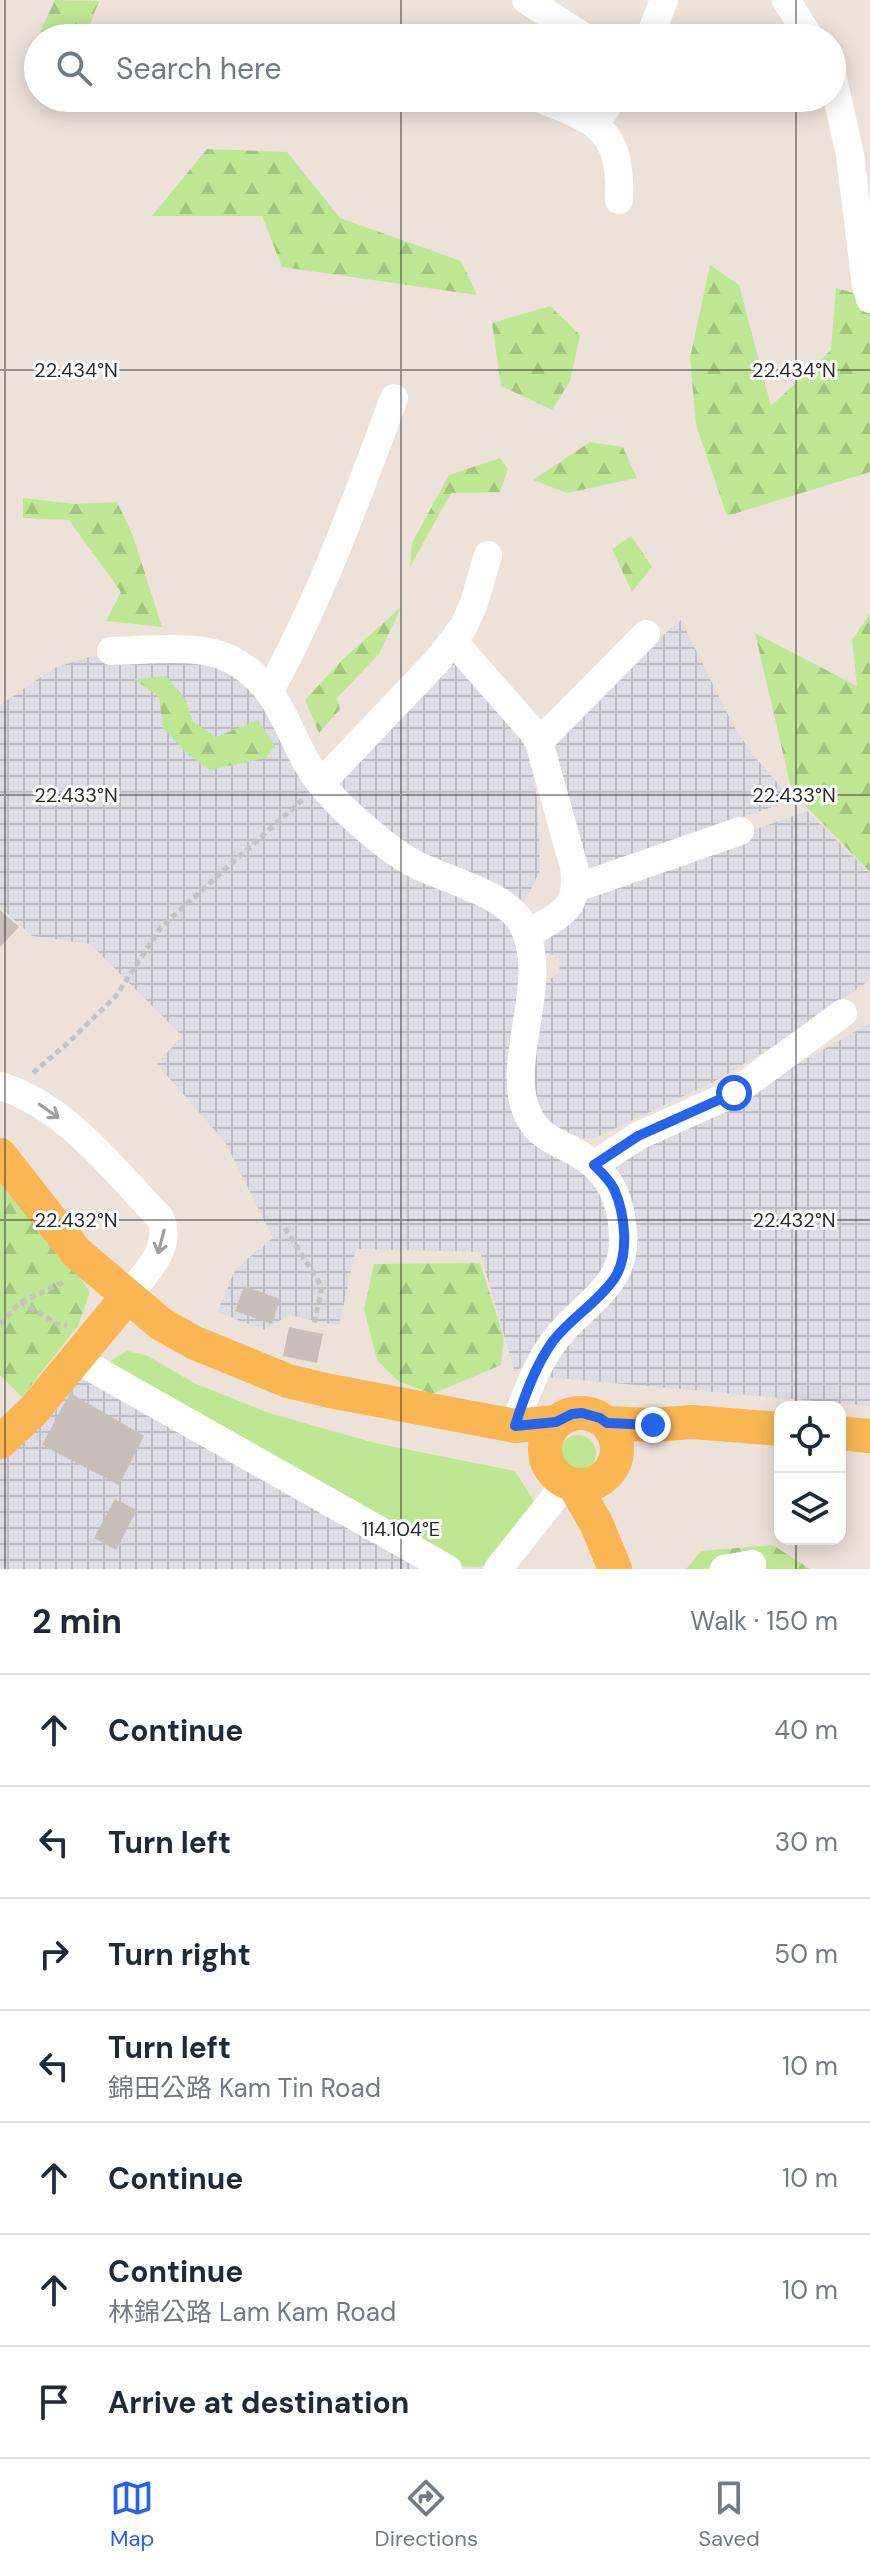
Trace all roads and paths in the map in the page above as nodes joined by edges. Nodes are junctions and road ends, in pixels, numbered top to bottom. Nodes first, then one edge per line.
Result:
1 (526, 0) edge
2 (664, 0) edge
3 (786, 0) edge
4 (564, 24) edge
5 (655, 24) edge
6 (801, 24) edge
7 (570, 112) edge
8 (603, 112) edge
9 (843, 112) edge
10 (596, 123) junction
11 (619, 200) dead end
12 (870, 299) edge
13 (394, 398) dead end
14 (488, 555) dead end
15 (646, 634) dead end
16 (453, 641) junction
17 (111, 651) dead end
18 (270, 690) junction
19 (539, 742) junction
20 (321, 783) junction
21 (740, 831) dead end
22 (576, 888) junction
23 (527, 935) junction
24 (843, 1013) dead end
25 (6, 1088) edge
26 (0, 1155) edge
27 (594, 1165) junction
28 (285, 1228) dead end
29 (71, 1279) dead end
30 (127, 1297) junction
31 (21, 1302) junction
32 (0, 1324) edge
33 (314, 1324) dead end
34 (76, 1343) junction
35 (515, 1426) junction
36 (774, 1429) edge
37 (611, 1431) junction
38 (846, 1434) edge
39 (550, 1435) junction
40 (870, 1436) edge
41 (0, 1442) edge
42 (580, 1482) junction
43 (752, 1564) dead end
44 (448, 1569) edge
45 (498, 1569) edge
46 (615, 1569) edge
47 (724, 1569) edge

1 - 4 street
2 - 5 street
3 - 6 street
7 - 10 street
8 - 10 street
9 - 12 street
10 - 11 street
13 - 18 street
14 - 16 street
15 - 19 street
16 - 19 street
16 - 20 street
17 - 18 street
18 - 20 street
19 - 22 street
20 - 23 street
20 - 25 path
21 - 22 street
22 - 23 street
23 - 27 street
24 - 27 street
25 -> 30 street
26 - 30 main road
27 - 35 street
28 - 33 path
29 - 31 path
30 - 34 main road
30 - 35 main road
31 - 32 path
31 - 34 path
34 - 41 main road
34 - 44 street
35 - 39 main road
36 - 37 main road
37 - 39 main road
37 - 42 main road
38 - 40 main road
39 - 42 main road
42 - 45 street
42 - 46 main road
43 - 47 street

